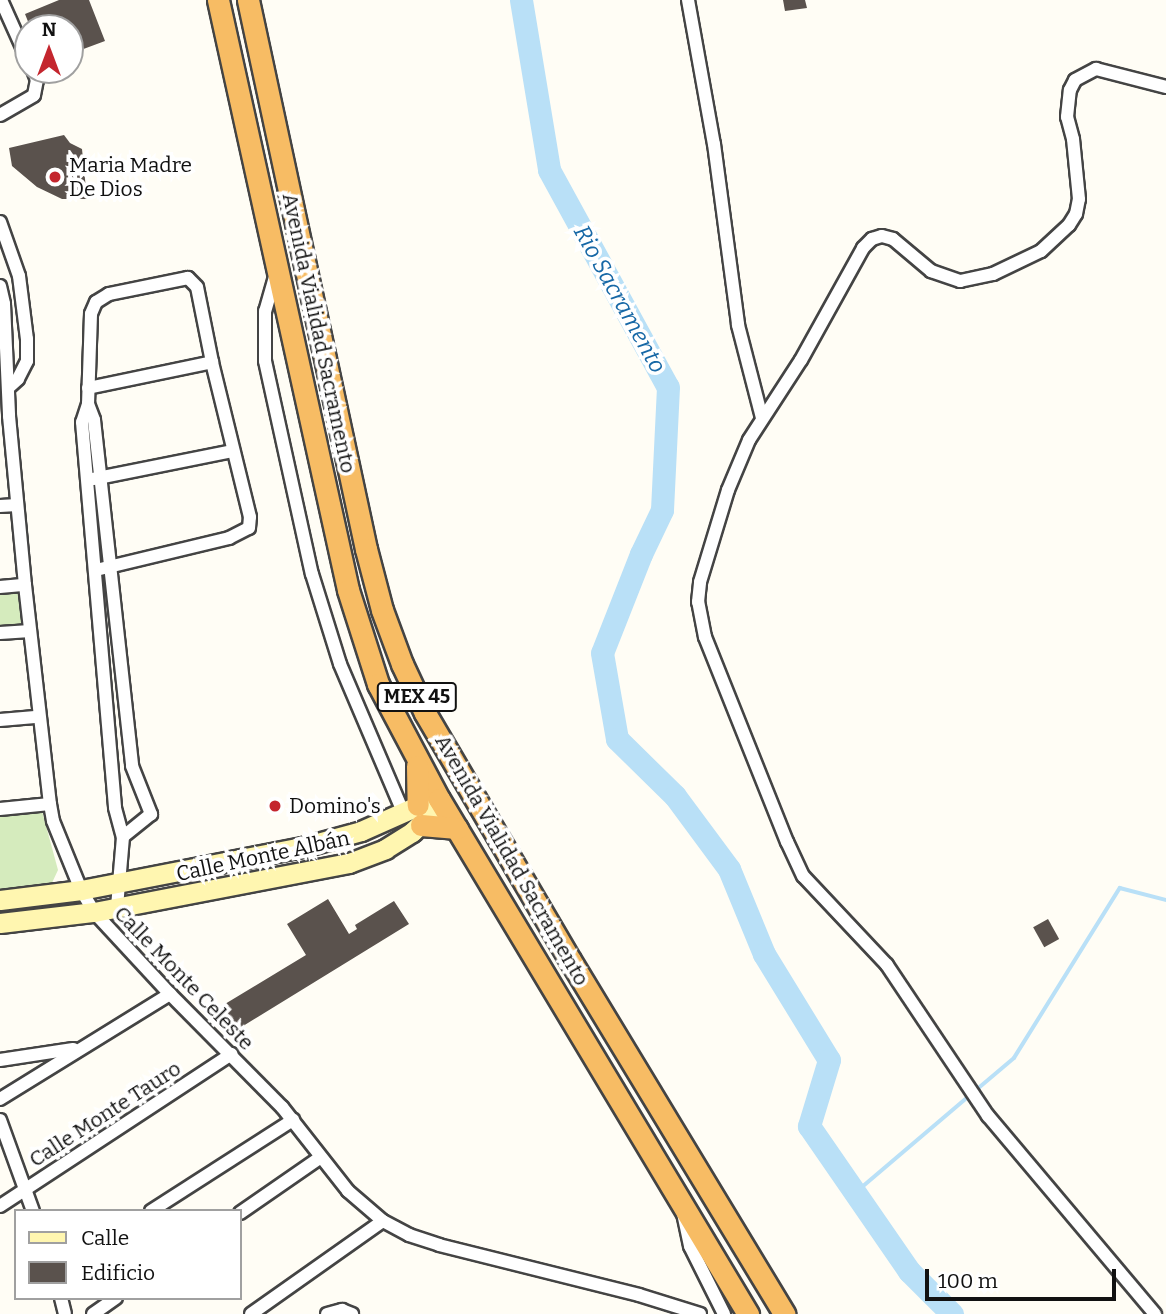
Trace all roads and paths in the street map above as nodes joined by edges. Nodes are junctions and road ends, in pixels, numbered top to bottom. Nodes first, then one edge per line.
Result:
1 (1, 0) edge
2 (218, 0) edge
3 (248, 0) edge
4 (688, 0) edge
5 (14, 29) edge
6 (34, 84) edge
7 (1166, 87) edge
8 (0, 115) edge
9 (0, 222) edge
10 (5, 249) edge
11 (277, 270) junction
12 (0, 286) edge
13 (2, 305) edge
14 (212, 362) junction
15 (8, 388) junction
16 (88, 388) junction
17 (88, 404) junction
18 (5, 416) edge
19 (762, 418) junction
20 (233, 451) junction
21 (101, 478) junction
22 (88, 480) junction
23 (17, 505) junction
24 (0, 506) edge
25 (111, 568) junction
26 (96, 570) junction
27 (25, 585) junction
28 (0, 587) edge
29 (30, 631) junction
30 (0, 633) edge
31 (425, 713) junction
32 (38, 717) junction
33 (0, 720) edge
34 (415, 757) junction
35 (439, 799) junction
36 (50, 804) junction
37 (0, 809) edge
38 (414, 814) junction
39 (489, 819) junction
40 (457, 828) junction
41 (123, 837) junction
42 (121, 883) junction
43 (81, 890) junction
44 (0, 900) edge
45 (117, 907) junction
46 (94, 912) junction
47 (0, 923) edge
48 (170, 994) junction
49 (81, 1048) junction
50 (231, 1054) junction
51 (0, 1059) edge
52 (0, 1099) edge
53 (0, 1120) edge
54 (293, 1120) junction
55 (321, 1157) junction
56 (26, 1189) junction
57 (0, 1206) edge
58 (683, 1206) junction
59 (32, 1209) edge
60 (154, 1209) edge
61 (242, 1212) edge
62 (383, 1221) junction
63 (113, 1300) edge
64 (93, 1314) edge
65 (251, 1314) edge
66 (327, 1314) edge
67 (352, 1314) edge
68 (700, 1314) edge
69 (724, 1314) edge
70 (748, 1314) edge
71 (784, 1314) edge
72 (1155, 1314) edge

1 - 5 street
2 - 11 highway, Avenida Vialidad Sacramento / MEX 45
3 - 31 highway, Avenida Vialidad Sacramento / MEX 45
4 - 19 street
6 - 8 street
7 - 19 street
9 - 10 street
10 - 15 street
11 - 34 highway, Avenida Vialidad Sacramento / MEX 45
11 - 38 street
12 - 13 street, Calle Monte Celeste
13 - 15 street, Calle Monte Celeste
14 - 16 street
14 - 16 street
14 - 20 street
15 - 18 street, Calle Monte Celeste
16 - 17 street
17 - 21 street
17 - 22 street
18 - 23 street, Calle Monte Celeste
19 - 72 street
20 - 21 street
20 - 25 street
21 - 22 street
21 - 25 street
22 - 26 street
23 - 24 street
23 - 27 street, Calle Monte Celeste
25 - 26 street
25 - 41 street
26 - 41 street
27 - 28 street
27 - 29 street, Calle Monte Celeste
29 - 30 street
29 - 32 street, Calle Monte Celeste
31 - 35 highway
31 - 39 highway, Avenida Vialidad Sacramento / MEX 45
32 - 33 street
32 - 36 street, Calle Monte Celeste
34 - 35 highway, Avenida Vialidad Sacramento / MEX 45
34 - 38 highway
35 - 38 main road, Calle Monte Albán
35 - 39 highway
35 - 40 highway, Avenida Vialidad Sacramento / MEX 45
36 - 37 street
36 - 43 street, Calle Monte Celeste
38 - 40 highway
38 - 42 main road, Calle Monte Albán
38 - 45 main road, Calle Monte Albán
39 - 71 highway, Avenida Vialidad Sacramento / MEX 45
40 - 58 highway, Avenida Vialidad Sacramento / MEX 45
41 - 42 street
42 - 43 main road, Calle Monte Albán
42 - 45 street
43 - 44 main road, Calle Monte Albán
43 - 46 street, Calle Monte Celeste
45 - 46 main road, Calle Monte Albán
46 - 47 main road, Calle Monte Albán
46 - 48 street, Calle Monte Celeste
48 - 49 street
48 - 50 street, Calle Monte Celeste
49 - 51 street
49 - 52 street
50 - 54 street, Calle Monte Celeste
50 - 56 street, Calle Monte Tauro
53 - 56 street
54 - 55 street, Calle Monte Celeste
54 - 60 street
55 - 61 street
55 - 62 street, Calle Monte Celeste
56 - 57 street, Calle Monte Tauro
56 - 59 street
58 - 69 street
58 - 70 highway, Avenida Vialidad Sacramento / MEX 45
62 - 65 street
62 - 68 street, Calle Monte Celeste
63 - 64 street
66 - 67 street

